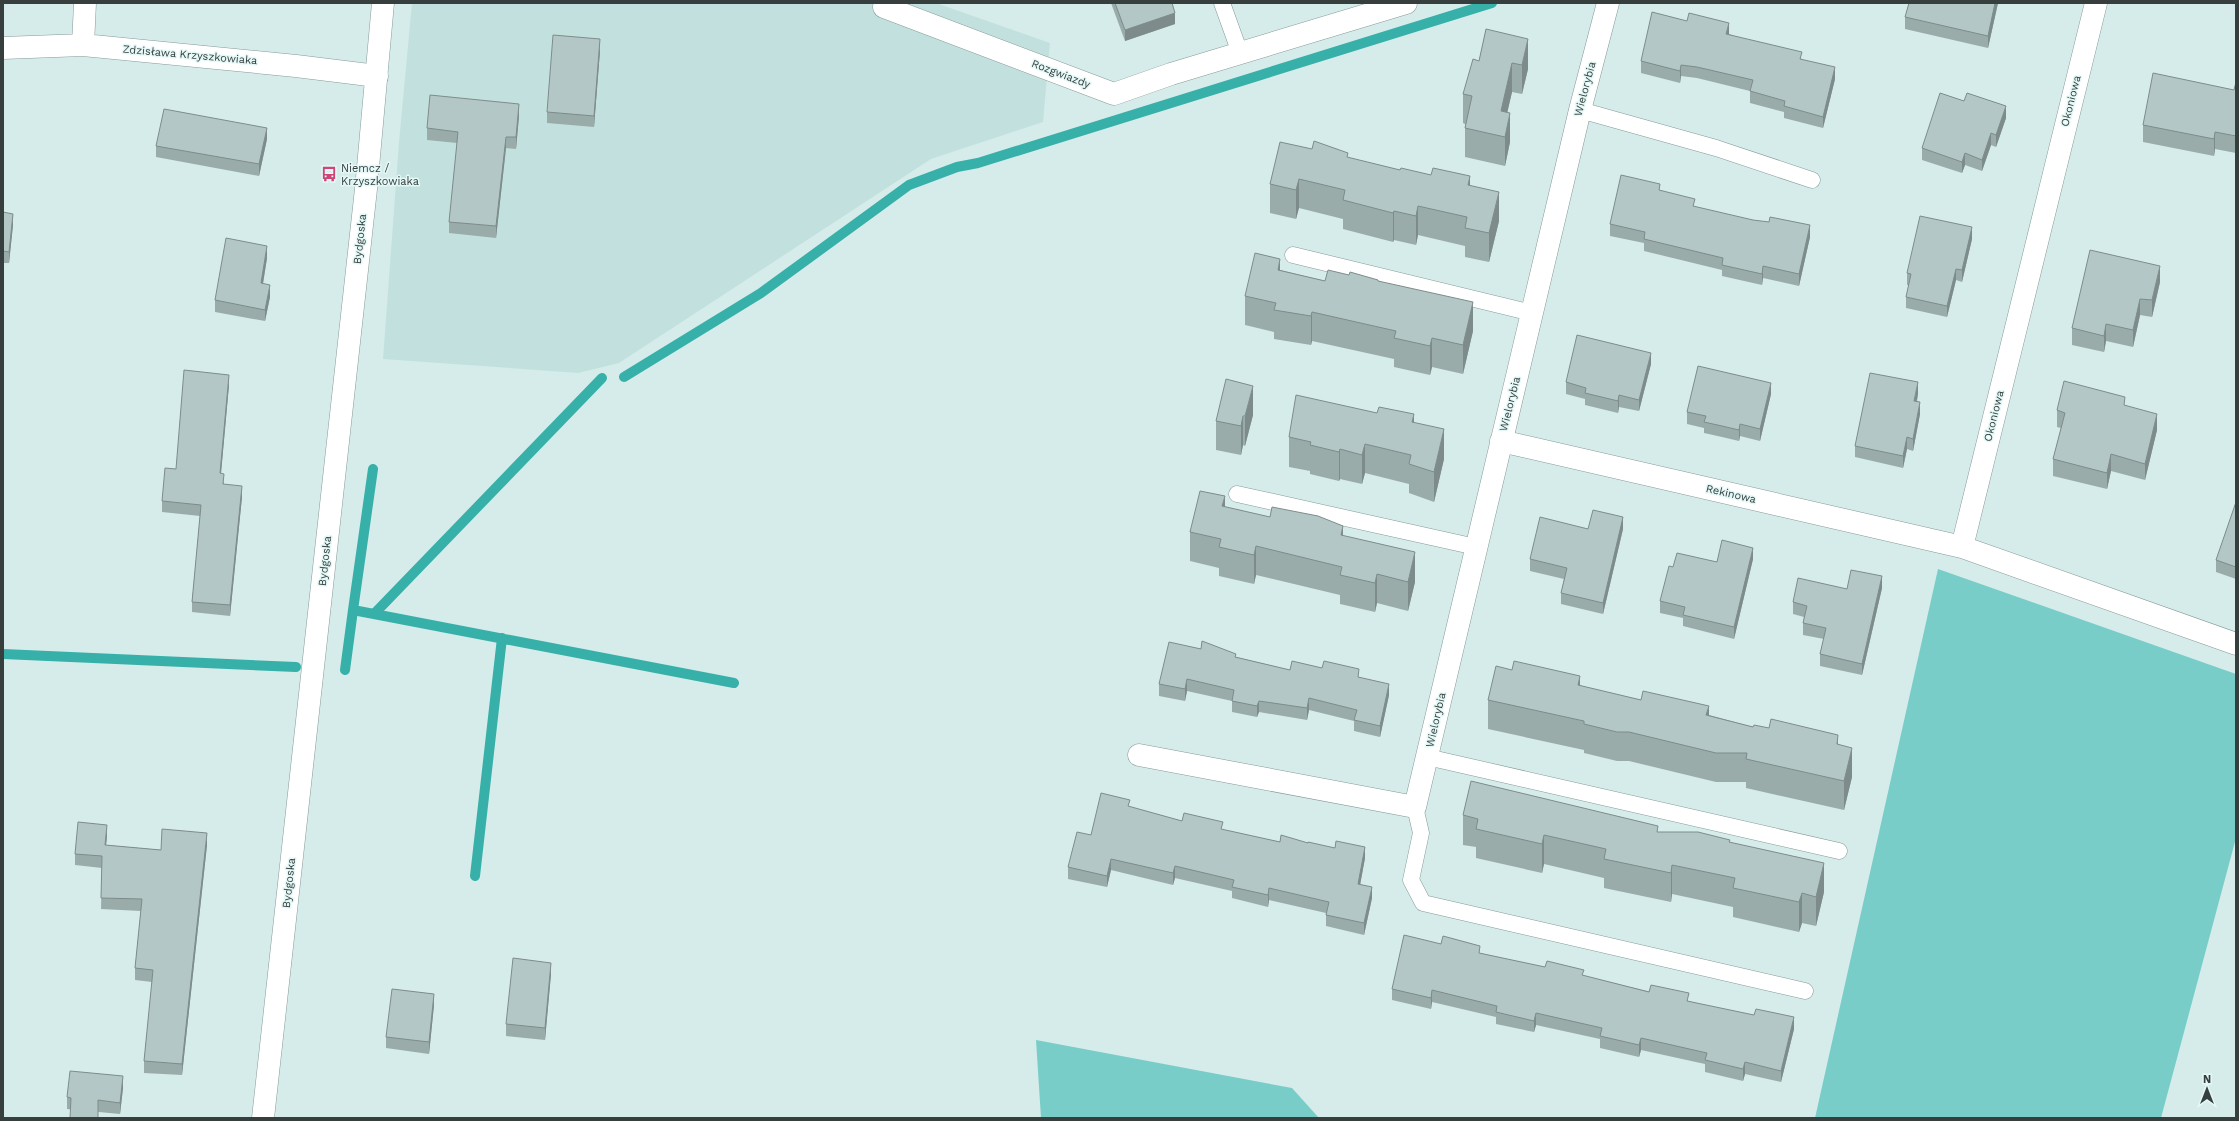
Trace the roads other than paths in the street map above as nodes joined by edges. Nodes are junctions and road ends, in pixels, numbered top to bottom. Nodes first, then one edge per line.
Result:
1 (85, 3) edge
2 (383, 3) edge
3 (1222, 3) edge
4 (1406, 3) edge
5 (1608, 3) edge
6 (2096, 3) edge
7 (884, 7) dead end
8 (83, 45) junction
9 (3, 48) edge
10 (1240, 53) junction
11 (377, 76) junction
12 (1580, 110) junction
13 (1812, 180) dead end
14 (1293, 255) dead end
15 (1532, 313) junction
16 (1500, 441) junction
17 (1237, 494) dead end
18 (1476, 547) junction
19 (1962, 547) junction
20 (2236, 644) edge
21 (1139, 755) dead end
22 (1427, 757) junction
23 (1416, 807) junction
24 (1839, 851) dead end
25 (1805, 991) dead end
26 (264, 1118) edge

1 - 8 street
2 - 11 street, Bydgoska
3 - 10 lane
4 - 10 street, Rozgwiazdy
5 - 12 street, Wielorybia
6 - 19 street, Okoniowa
7 - 10 street, Rozgwiazdy
8 - 9 street, Zdzisława Krzyszkowiaka
8 - 11 street, Zdzisława Krzyszkowiaka
11 - 26 street, Bydgoska
12 - 13 lane
12 - 15 street, Wielorybia
14 - 15 lane
15 - 16 street, Wielorybia
16 - 18 street, Wielorybia
16 - 19 street, Rekinowa
17 - 18 lane
18 - 22 street, Wielorybia
19 - 20 street
21 - 23 street
22 - 23 street, Wielorybia
22 - 24 lane
23 - 25 lane

